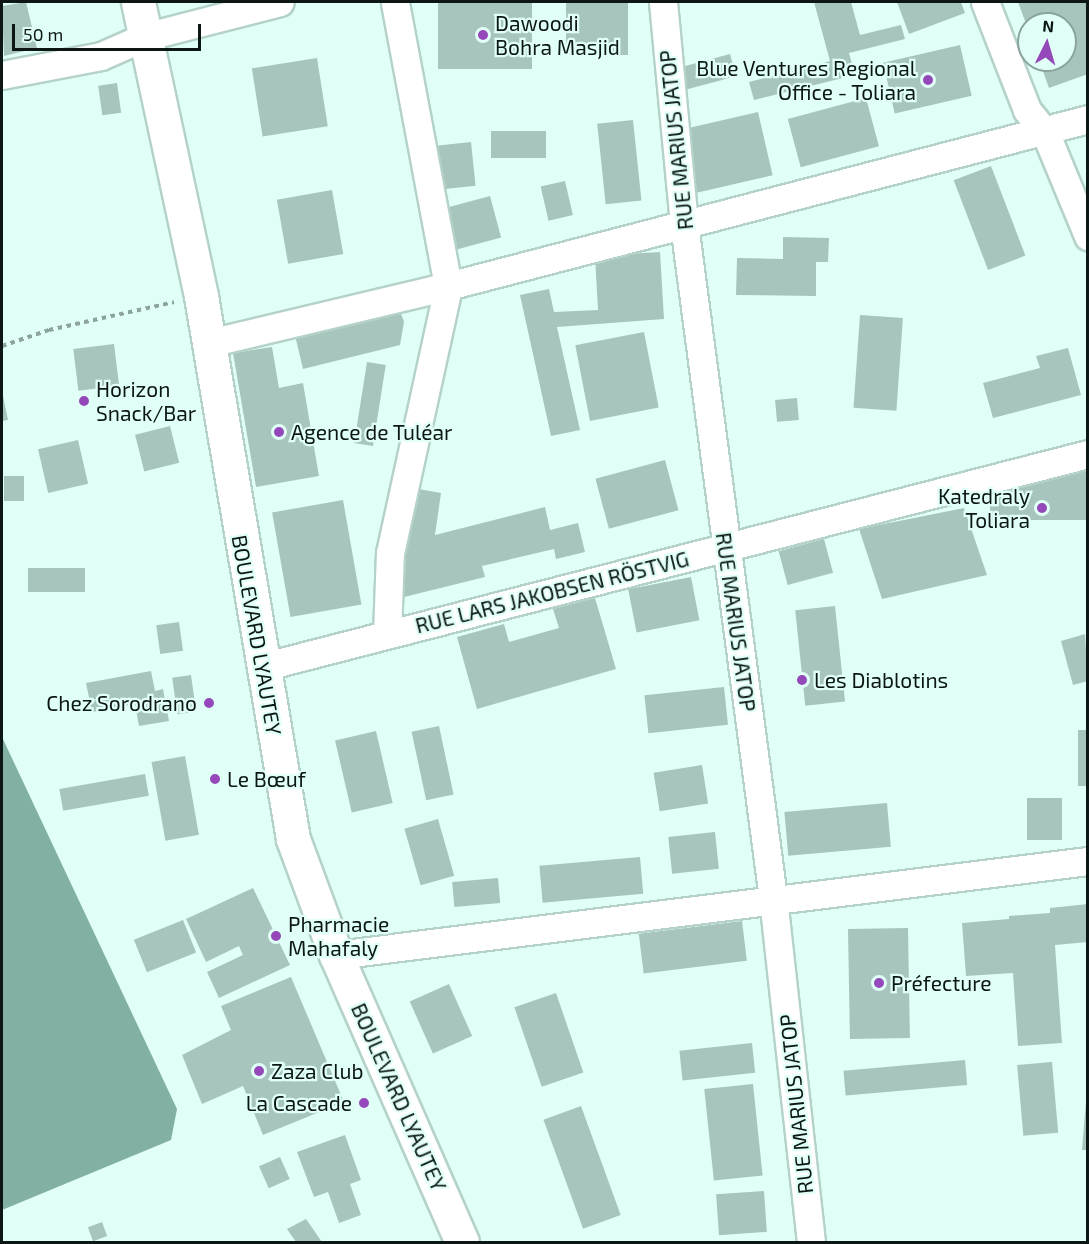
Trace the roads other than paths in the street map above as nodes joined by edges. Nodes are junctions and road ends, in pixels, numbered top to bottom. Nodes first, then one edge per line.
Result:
1 (138, 2) edge
2 (280, 2) edge
3 (395, 2) edge
4 (663, 2) edge
5 (985, 2) edge
6 (144, 37) junction
7 (2, 75) edge
8 (1088, 119) edge
9 (1045, 132) junction
10 (684, 224) junction
11 (1088, 236) edge
12 (448, 286) junction
13 (209, 343) junction
14 (1088, 454) edge
15 (725, 547) junction
16 (387, 634) junction
17 (262, 667) junction
18 (1088, 861) edge
19 (773, 898) junction
20 (336, 955) junction
21 (462, 1242) edge
22 (811, 1242) edge

1 - 6 street, BOULEVARD LYAUTEY
2 - 6 street
3 - 12 street
4 - 10 street, RUE MARIUS JATOP
5 - 9 street
6 - 7 street
6 - 13 street, BOULEVARD LYAUTEY
8 - 9 street
9 - 10 street
9 - 11 street
10 - 12 street
10 - 15 street, RUE MARIUS JATOP
12 - 13 street
12 - 16 street
13 - 17 street, BOULEVARD LYAUTEY
14 - 15 street, RUE LARS JAKOBSEN RÖSTVIG
15 - 16 street, RUE LARS JAKOBSEN RÖSTVIG
15 - 19 street, RUE MARIUS JATOP
16 - 17 street, RUE LARS JAKOBSEN RÖSTVIG
17 - 20 street, BOULEVARD LYAUTEY
18 - 19 street
19 - 20 street
19 - 22 street, RUE MARIUS JATOP
20 - 21 street, BOULEVARD LYAUTEY

